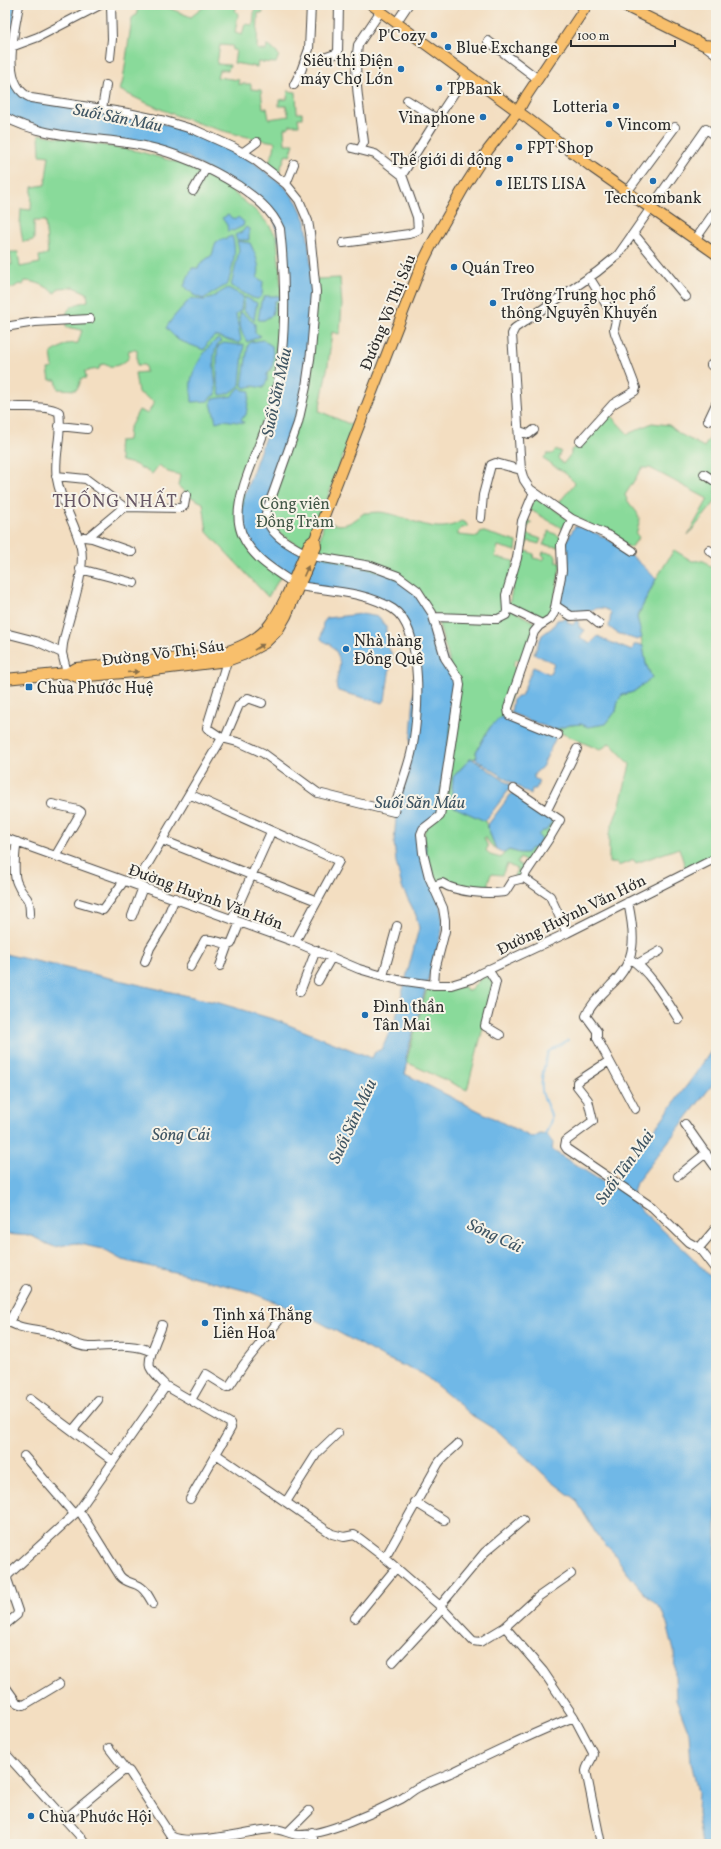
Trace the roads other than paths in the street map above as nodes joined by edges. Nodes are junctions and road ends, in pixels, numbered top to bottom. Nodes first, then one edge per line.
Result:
1 (19, 5) edge
2 (100, 5) edge
3 (111, 5) edge
4 (311, 5) edge
5 (339, 5) edge
6 (372, 5) edge
7 (408, 5) edge
8 (587, 5) edge
9 (623, 5) edge
10 (380, 12) junction
11 (396, 23) junction
12 (488, 41) dead end
13 (704, 45) junction
14 (716, 46) edge
15 (11, 47) junction
16 (716, 54) edge
17 (110, 58) dead end
18 (324, 58) dead end
19 (466, 75) junction
20 (538, 79) junction
21 (294, 85) dead end
22 (106, 86) dead end
23 (407, 100) dead end
24 (102, 109) junction
25 (517, 113) junction
26 (5, 117) edge
27 (437, 119) junction
28 (675, 127) dead end
29 (716, 136) edge
30 (257, 142) dead end
31 (242, 153) junction
32 (294, 164) dead end
33 (206, 168) junction
34 (402, 175) junction
35 (286, 184) junction
36 (193, 191) dead end
37 (627, 192) junction
38 (650, 209) junction
39 (716, 210) edge
40 (634, 234) junction
41 (695, 240) junction
42 (343, 243) dead end
43 (716, 254) edge
44 (589, 277) junction
45 (686, 297) dead end
46 (90, 319) dead end
47 (5, 327) edge
48 (716, 404) edge
49 (5, 406) edge
50 (708, 421) dead end
51 (59, 426) junction
52 (86, 429) dead end
53 (534, 430) dead end
54 (519, 431) junction
55 (580, 441) dead end
56 (521, 470) junction
57 (704, 474) dead end
58 (56, 476) junction
59 (716, 482) edge
60 (534, 492) junction
61 (186, 495) dead end
62 (124, 507) junction
63 (481, 518) dead end
64 (572, 519) junction
65 (77, 537) junction
66 (88, 537) junction
67 (633, 551) dead end
68 (132, 552) dead end
69 (308, 554) junction
70 (80, 569) junction
71 (134, 583) dead end
72 (296, 584) junction
73 (556, 606) junction
74 (507, 607) junction
75 (434, 617) junction
76 (542, 624) junction
77 (599, 624) dead end
78 (5, 633) edge
79 (62, 653) junction
80 (227, 661) junction
81 (67, 673) junction
82 (5, 679) edge
83 (262, 703) dead end
84 (558, 734) dead end
85 (224, 738) junction
86 (577, 749) dead end
87 (514, 789) dead end
88 (189, 794) junction
89 (52, 804) dead end
90 (547, 810) junction
91 (272, 832) junction
92 (5, 838) edge
93 (162, 840) junction
94 (17, 842) junction
95 (56, 855) junction
96 (716, 858) edge
97 (252, 875) junction
98 (524, 878) junction
99 (124, 881) junction
100 (139, 886) junction
101 (433, 886) junction
102 (175, 898) junction
103 (317, 901) junction
104 (628, 902) junction
105 (79, 903) dead end
106 (30, 914) dead end
107 (132, 916) dead end
108 (232, 919) junction
109 (240, 922) junction
110 (398, 926) dead end
111 (567, 933) junction
112 (295, 942) junction
113 (228, 944) junction
114 (316, 950) junction
115 (660, 951) dead end
116 (331, 958) junction
117 (634, 961) junction
118 (145, 962) dead end
119 (220, 966) dead end
120 (190, 967) dead end
121 (488, 969) junction
122 (383, 976) junction
123 (318, 982) dead end
124 (434, 985) junction
125 (300, 992) dead end
126 (679, 1020) dead end
127 (500, 1035) dead end
128 (609, 1061) junction
129 (635, 1109) dead end
130 (685, 1124) dead end
131 (706, 1154) junction
132 (716, 1168) edge
133 (678, 1176) dead end
134 (716, 1228) edge
135 (698, 1248) junction
136 (716, 1270) edge
137 (27, 1289) dead end
138 (280, 1319) dead end
139 (7, 1321) edge
140 (162, 1325) dead end
141 (152, 1352) junction
142 (166, 1386) junction
143 (30, 1399) dead end
144 (98, 1400) dead end
145 (191, 1400) junction
146 (73, 1430) junction
147 (338, 1433) dead end
148 (458, 1444) dead end
149 (216, 1454) junction
150 (24, 1456) dead end
151 (113, 1461) junction
152 (190, 1499) dead end
153 (286, 1502) junction
154 (415, 1502) junction
155 (77, 1512) junction
156 (444, 1520) dead end
157 (524, 1520) dead end
158 (385, 1558) junction
159 (396, 1568) junction
160 (571, 1574) dead end
161 (6, 1578) edge
162 (153, 1604) dead end
163 (441, 1607) junction
164 (355, 1618) dead end
165 (5, 1625) edge
166 (505, 1627) junction
167 (393, 1662) dead end
168 (59, 1684) dead end
169 (5, 1686) edge
170 (574, 1717) junction
171 (110, 1748) dead end
172 (5, 1753) edge
173 (126, 1770) junction
174 (309, 1811) dead end
175 (65, 1819) junction
176 (288, 1832) junction
177 (312, 1832) junction
178 (84, 1844) edge
179 (314, 1844) edge
180 (601, 1844) edge

1 - 15 street
2 - 15 street
3 - 17 street
4 - 21 street
5 - 18 street
6 - 10 main road
7 - 11 street
8 - 20 main road, Đường Võ Thị Sáu
9 - 13 main road
10 - 11 main road
10 - 34 street
11 - 19 main road
12 - 20 street
13 - 14 main road
13 - 16 street
15 - 24 street
19 - 25 main road
19 - 27 street
20 - 25 main road, Đường Võ Thị Sáu
22 - 24 street
23 - 27 street
24 - 31 street
25 - 37 main road
25 - 69 main road, Đường Võ Thị Sáu
26 - 33 street
27 - 34 street
28 - 37 street
29 - 38 street
30 - 31 street
31 - 35 street
32 - 35 street
33 - 36 street
33 - 72 street
34 - 42 street
35 - 69 street
37 - 38 main road
38 - 40 street
38 - 41 main road
39 - 41 street
40 - 44 street
40 - 45 street
41 - 43 main road
44 - 54 street
44 - 55 street
46 - 47 street
48 - 50 street
49 - 51 street
51 - 52 street
51 - 58 street
53 - 54 street
54 - 56 street
56 - 60 street
56 - 63 street
57 - 59 street
58 - 62 street
58 - 65 street
60 - 64 street
60 - 74 street
61 - 62 street
62 - 66 street
64 - 67 street
64 - 73 street
65 - 66 street
65 - 70 street
66 - 68 street
69 - 72 main road, Đường Võ Thị Sáu
69 - 75 street
70 - 71 street
70 - 79 street
80 -> 72 main road, Đường Võ Thị Sáu
72 - 81 main road, Đường Võ Thị Sáu
72 - 85 street
73 - 76 street
73 - 77 street
74 - 75 street
74 - 76 street
75 - 101 street
76 - 84 street
78 - 79 street
79 - 81 street
81 -> 80 main road, Đường Võ Thị Sáu
80 - 85 street
81 - 82 main road, Đường Võ Thị Sáu
83 - 85 street
85 - 88 street
86 - 90 street
87 - 90 street
88 - 91 street
88 - 93 street
89 - 95 street
90 - 98 street
91 - 97 street
91 - 103 street
92 - 94 street, Đường Huỳnh Văn Hớn
93 - 97 street
93 - 100 street
94 - 95 street, Đường Huỳnh Văn Hớn
94 - 106 street
95 - 99 street, Đường Huỳnh Văn Hớn
96 - 104 street, Đường Huỳnh Văn Hớn
97 - 103 street
97 - 108 street
98 - 101 street
98 - 111 street
99 - 100 street, Đường Huỳnh Văn Hớn
99 - 105 street
100 - 102 street, Đường Huỳnh Văn Hớn
100 - 107 street
101 - 124 street
102 - 108 street, Đường Huỳnh Văn Hớn
102 - 118 street
103 - 112 street
104 - 111 street, Đường Huỳnh Văn Hớn
104 - 117 street
108 - 109 street, Đường Huỳnh Văn Hớn
109 - 112 street, Đường Huỳnh Văn Hớn
109 - 113 street
110 - 122 street
111 - 121 street, Đường Huỳnh Văn Hớn
112 - 114 street, Đường Huỳnh Văn Hớn
113 - 119 street
113 - 120 street
114 - 116 street, Đường Huỳnh Văn Hớn
114 - 125 street
115 - 117 street
116 - 122 street, Đường Huỳnh Văn Hớn
116 - 123 street
117 - 126 street
117 - 128 street
121 - 124 street, Đường Huỳnh Văn Hớn
121 - 127 street
122 - 124 street, Đường Huỳnh Văn Hớn
128 - 129 street
128 - 135 street
130 - 131 street
131 - 132 street
131 - 133 street
134 - 135 street
135 - 136 street
137 - 139 street
138 - 145 street
139 - 141 street
140 - 141 street
141 - 142 street
142 - 145 street
142 - 151 street
143 - 146 street
144 - 146 street
145 - 149 street
146 - 151 street
147 - 153 street
148 - 154 street
149 - 152 street
149 - 153 street
150 - 155 street
151 - 155 street
153 - 158 street
154 - 156 street
154 - 158 street
155 - 161 street
155 - 162 street
157 - 163 street
158 - 159 street
159 - 163 street
159 - 164 street
160 - 166 street
161 - 165 street
163 - 166 street
163 - 167 street
166 - 170 street
168 - 169 street
170 - 177 street
170 - 180 street
171 - 173 street
172 - 175 street
173 - 175 street
173 - 176 street
174 - 176 street
175 - 178 street
176 - 177 street
177 - 179 street

